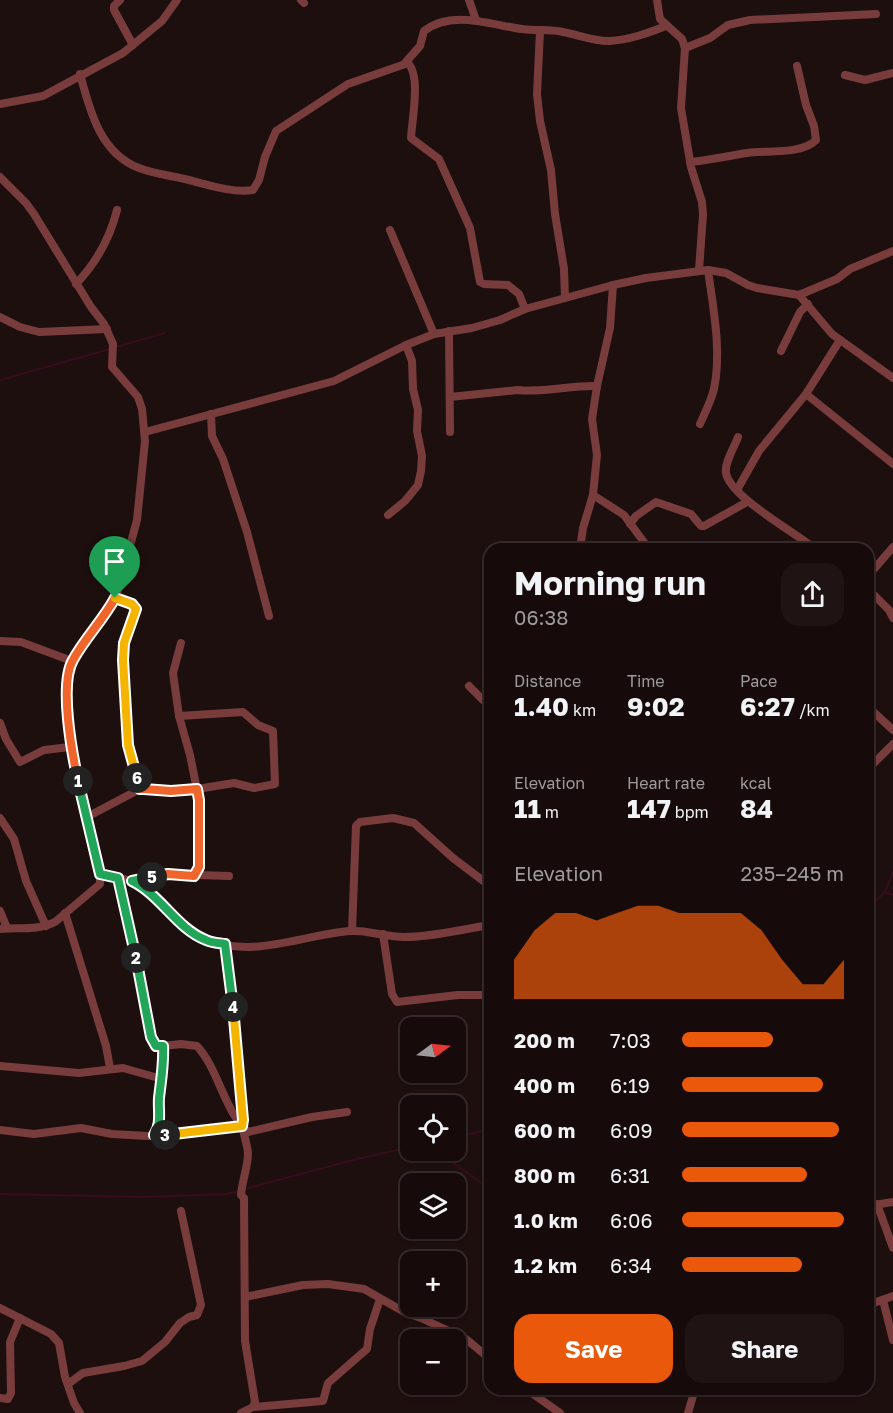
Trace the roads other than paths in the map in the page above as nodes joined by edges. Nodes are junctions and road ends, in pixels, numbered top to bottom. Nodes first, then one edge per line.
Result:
1 (120, 0) edge
2 (177, 0) edge
3 (469, 0) edge
4 (657, 0) edge
5 (876, 14) dead end
6 (476, 20) junction
7 (666, 26) junction
8 (540, 31) junction
9 (133, 45) junction
10 (685, 48) junction
11 (405, 63) junction
12 (797, 66) dead end
13 (893, 73) edge
14 (80, 74) junction
15 (845, 75) dead end
16 (0, 104) edge
17 (690, 162) junction
18 (0, 177) edge
19 (117, 210) dead end
20 (390, 230) dead end
21 (893, 251) edge
22 (703, 270) junction
23 (76, 284) junction
24 (613, 285) junction
25 (799, 295) junction
26 (565, 298) junction
27 (808, 304) junction
28 (525, 309) junction
29 (0, 317) edge
30 (107, 329) junction
31 (449, 331) junction
32 (434, 334) junction
33 (840, 340) junction
34 (405, 345) junction
35 (781, 351) dead end
36 (893, 378) edge
37 (597, 386) junction
38 (806, 394) junction
39 (450, 397) junction
40 (211, 414) junction
41 (700, 424) dead end
42 (145, 432) junction
43 (450, 432) dead end
44 (738, 437) dead end
45 (893, 464) edge
46 (737, 490) junction
47 (593, 495) junction
48 (747, 502) junction
49 (388, 515) dead end
50 (630, 524) junction
51 (581, 543) edge
52 (645, 543) edge
53 (808, 543) edge
54 (893, 547) edge
55 (874, 569) edge
56 (874, 595) edge
57 (115, 598) junction
58 (269, 616) dead end
59 (893, 618) edge
60 (0, 642) edge
61 (181, 643) dead end
62 (72, 661) junction
63 (469, 686) dead end
64 (484, 700) edge
65 (874, 713) edge
66 (179, 716) junction
67 (0, 723) edge
68 (893, 730) edge
69 (893, 744) edge
70 (70, 747) junction
71 (874, 763) edge
72 (140, 789) junction
73 (197, 789) junction
74 (0, 818) edge
75 (86, 818) junction
76 (100, 874) junction
77 (194, 876) junction
78 (229, 876) dead end
79 (118, 878) junction
80 (132, 881) junction
81 (484, 881) edge
82 (0, 911) edge
83 (65, 913) junction
84 (46, 926) junction
85 (484, 927) edge
86 (4, 928) edge
87 (352, 931) junction
88 (383, 934) junction
89 (225, 944) junction
90 (484, 995) edge
91 (163, 1046) junction
92 (0, 1066) edge
93 (110, 1068) junction
94 (162, 1079) junction
95 (347, 1112) dead end
96 (242, 1126) junction
97 (0, 1130) edge
98 (154, 1135) junction
99 (893, 1202) edge
100 (878, 1204) junction
101 (874, 1205) edge
102 (181, 1211) dead end
103 (893, 1248) edge
104 (893, 1296) edge
105 (245, 1297) junction
106 (380, 1299) junction
107 (883, 1300) junction
108 (874, 1303) edge
109 (0, 1308) edge
110 (20, 1318) junction
111 (893, 1340) edge
112 (484, 1354) edge
113 (68, 1384) junction
114 (534, 1395) edge
115 (692, 1395) edge
116 (0, 1398) edge
117 (253, 1407) junction
118 (80, 1413) edge
119 (241, 1413) edge
120 (560, 1413) edge
121 (688, 1413) edge

1 - 9 street
2 - 9 street
3 - 6 street
4 - 7 street
5 - 10 street
6 - 8 street
6 - 11 street
7 - 8 street
7 - 10 street
8 - 26 street
9 - 14 street
10 - 17 street
11 - 14 street
11 - 28 street
12 - 17 street
13 - 15 street
14 - 16 street
17 - 22 street
18 - 23 street
19 - 23 street
20 - 32 street
21 - 25 street
22 - 24 street
22 - 25 street
22 - 41 street
23 - 30 street
24 - 26 street
24 - 37 street
25 - 27 street
26 - 28 street
27 - 33 street
27 - 35 street
28 - 31 street
29 - 30 street
30 - 42 street
31 - 32 street
31 - 39 street
32 - 34 street
33 - 36 street
33 - 38 street
34 - 40 street
34 - 49 street
37 - 39 street
37 - 47 street
38 - 45 street
38 - 46 street
39 - 43 street
40 - 42 street
40 - 58 street
42 - 57 street
44 - 46 street
46 - 48 street
47 - 50 street
47 - 51 street
48 - 50 street
48 - 53 street
50 - 52 street
54 - 55 street
56 - 59 street
57 - 62 street
57 - 72 street
60 - 62 street
61 - 66 street
62 - 70 street
63 - 64 street
65 - 68 street
66 - 73 street
66 - 73 street
67 - 70 street
69 - 71 street
70 - 75 street
72 - 73 street
72 - 75 street
73 - 77 street
74 - 84 street
75 - 76 street
76 - 79 street
76 - 83 street
77 - 78 street
77 - 80 street
79 - 80 street
79 - 91 street
80 - 89 street
81 - 87 street
82 - 86 street
83 - 84 street
83 - 93 street
84 - 86 street
85 - 88 street
87 - 88 street
87 - 89 street
88 - 90 street
89 - 96 street
91 - 94 street
91 - 96 street
92 - 93 street
93 - 94 street
94 - 98 street
95 - 96 street
96 - 98 street
96 - 105 street
97 - 98 street
99 - 100 street
100 - 101 street
100 - 103 street
102 - 113 street
104 - 107 street
105 - 106 street
105 - 117 street
106 - 112 street
106 - 117 street
107 - 108 street
107 - 111 street
109 - 110 street
110 - 113 street
110 - 116 street
113 - 118 street
114 - 120 street
115 - 121 street
117 - 119 street

